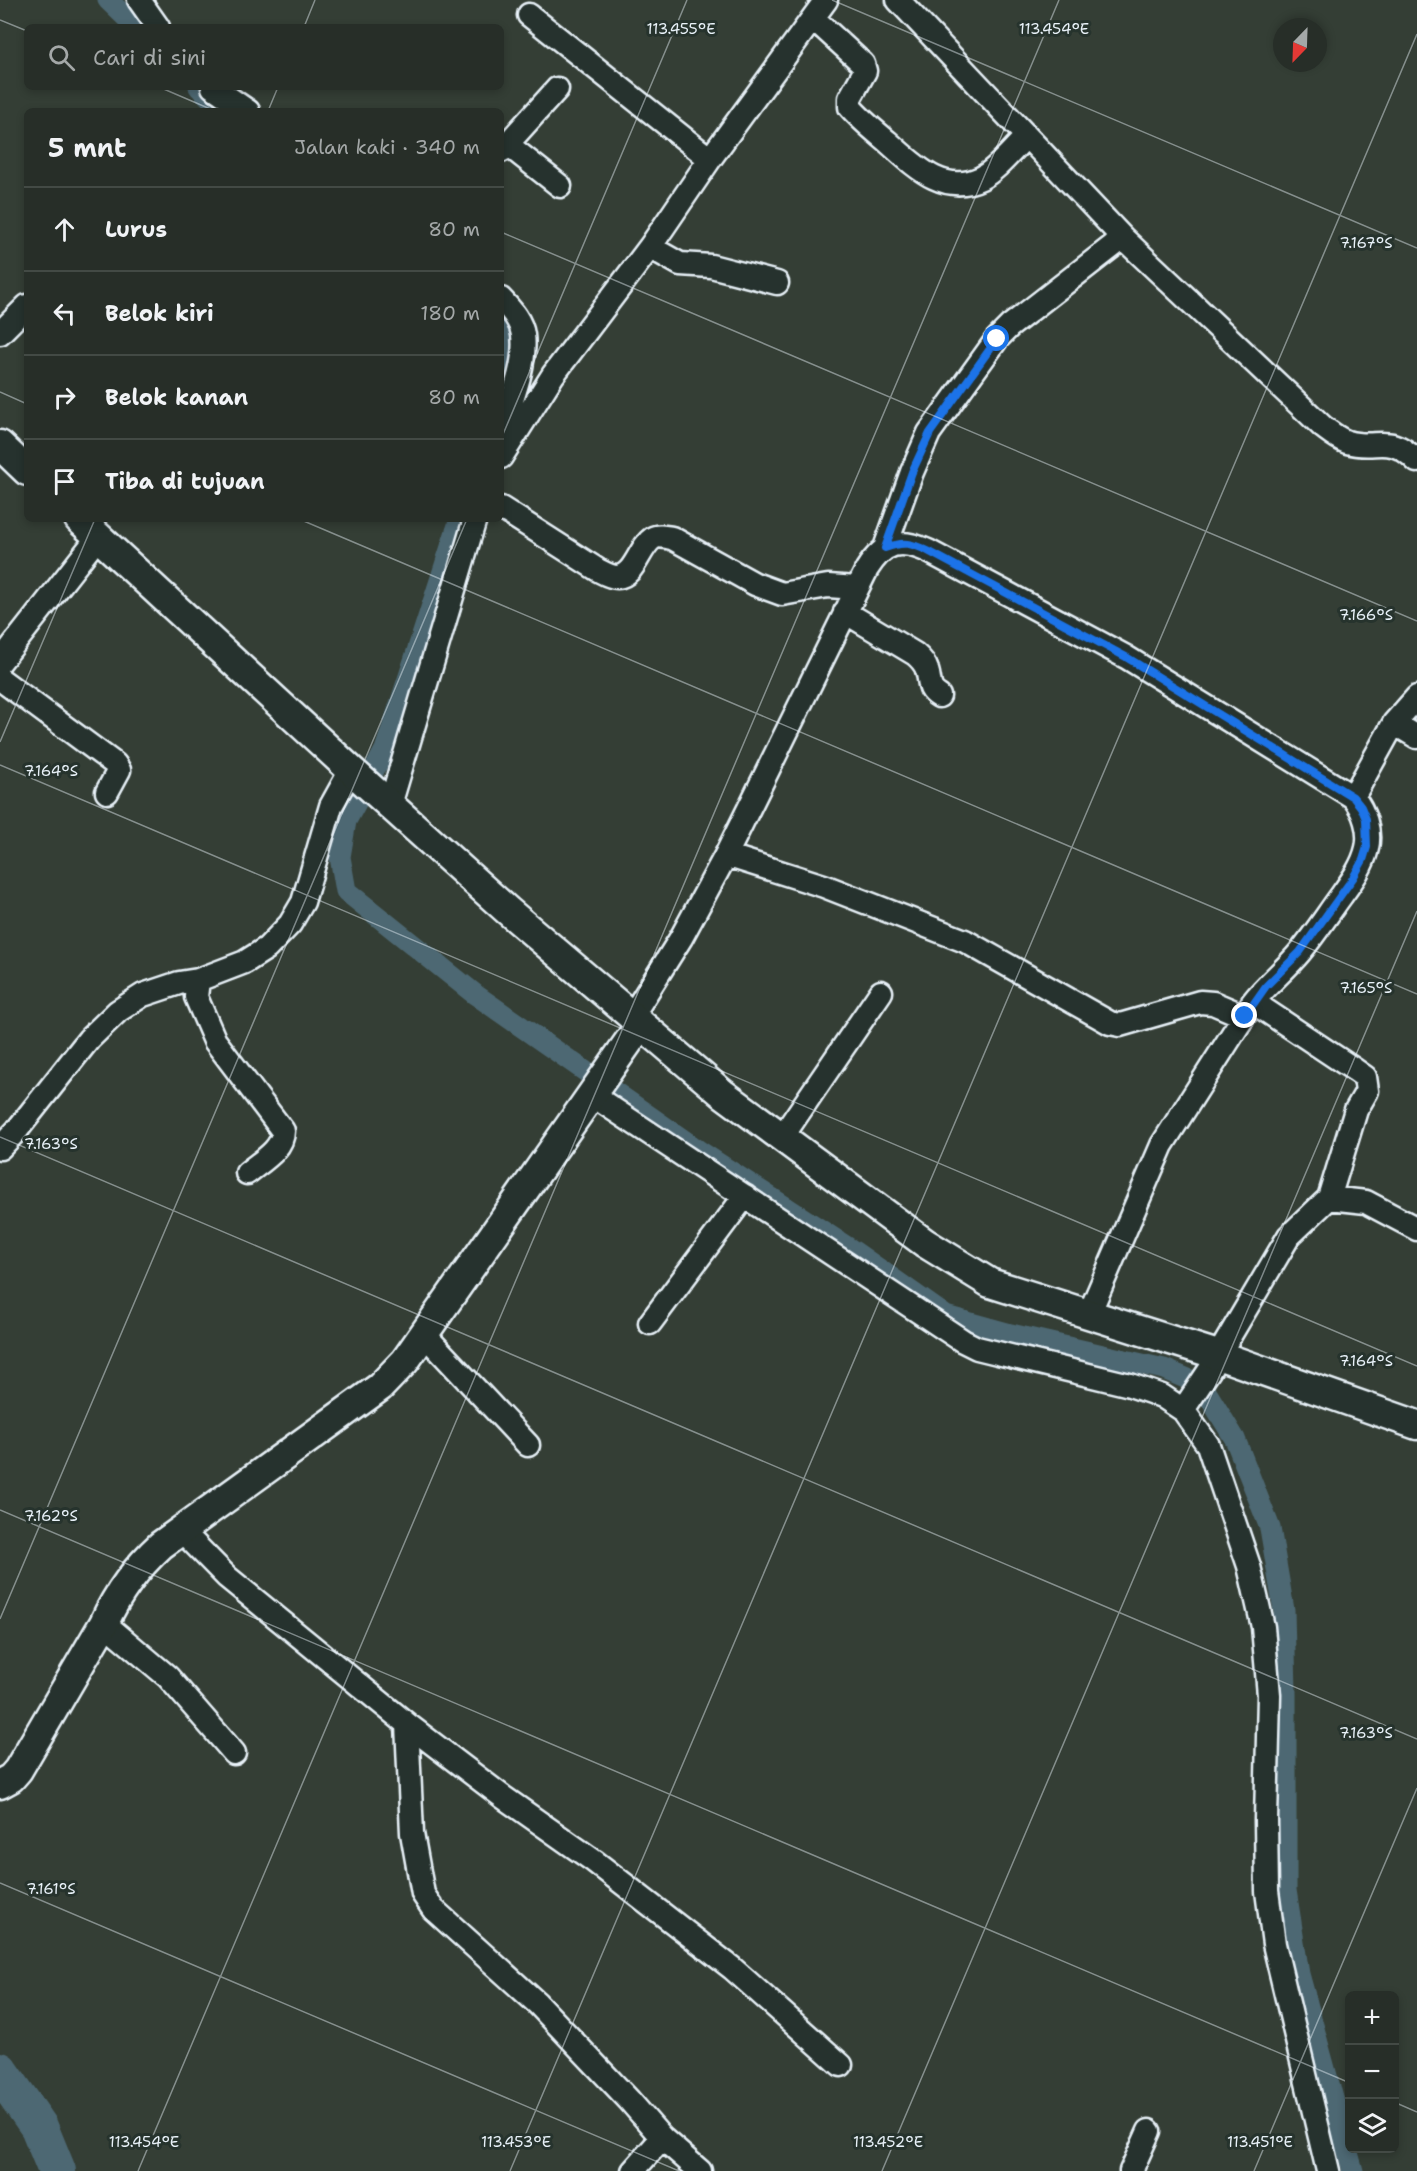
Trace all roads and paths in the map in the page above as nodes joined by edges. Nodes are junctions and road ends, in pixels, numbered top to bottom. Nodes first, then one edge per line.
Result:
1 (139, 0) edge
2 (898, 0) edge
3 (819, 9) edge
4 (529, 15) dead end
5 (156, 24) edge
6 (557, 89) dead end
7 (217, 90) edge
8 (244, 108) edge
9 (1026, 137) junction
10 (504, 148) edge
11 (710, 159) junction
12 (560, 186) dead end
13 (1123, 238) junction
14 (650, 247) junction
15 (777, 283) dead end
16 (504, 302) edge
17 (24, 309) edge
18 (0, 333) edge
19 (521, 368) junction
20 (553, 375) junction
21 (504, 422) edge
22 (0, 445) edge
23 (504, 452) edge
24 (1417, 461) edge
25 (24, 468) edge
26 (504, 510) edge
27 (474, 522) edge
28 (88, 528) edge
29 (885, 548) junction
30 (857, 588) junction
31 (845, 612) junction
32 (3, 658) edge
33 (0, 679) edge
34 (939, 696) dead end
35 (1417, 697) edge
36 (1394, 723) junction
37 (1417, 737) edge
38 (370, 787) junction
39 (107, 792) dead end
40 (1353, 797) junction
41 (726, 855) junction
42 (198, 980) junction
43 (881, 992) dead end
44 (1249, 1009) junction
45 (637, 1020) junction
46 (600, 1082) junction
47 (782, 1137) junction
48 (0, 1148) edge
49 (247, 1173) dead end
50 (745, 1196) junction
51 (1329, 1198) junction
52 (1417, 1229) edge
53 (1089, 1314) junction
54 (650, 1323) dead end
55 (424, 1334) junction
56 (1214, 1363) junction
57 (1187, 1404) junction
58 (1417, 1425) edge
59 (528, 1445) dead end
60 (181, 1530) junction
61 (104, 1623) junction
62 (407, 1724) junction
63 (234, 1753) dead end
64 (0, 1784) edge
65 (841, 2065) dead end
66 (1149, 2131) dead end
67 (662, 2138) junction
68 (633, 2171) edge
69 (700, 2171) edge
70 (1131, 2171) edge
71 (1328, 2171) edge

1 - 5 street
2 - 9 street
3 - 9 street
3 - 11 street
4 - 11 street
6 - 10 street
7 - 8 street
9 - 13 street
10 - 12 street
11 - 14 street
13 - 24 street
13 - 29 street
14 - 15 street
14 - 20 street
16 - 19 street
17 - 18 street
19 - 20 street
19 - 21 street
20 - 23 street
22 - 25 main road
26 - 30 street
27 - 38 street
28 - 32 street
28 - 38 main road
29 - 30 street
29 - 40 street
30 - 31 street
31 - 34 street
31 - 41 street
33 - 39 street
35 - 36 street
36 - 37 street
36 - 40 street
38 - 42 street
38 - 45 main road
40 - 44 street
41 - 44 street
41 - 45 street
42 - 48 street
42 - 49 street
43 - 47 street
44 - 51 street
44 - 53 street
45 - 46 main road
45 - 47 main road
46 - 50 street
46 - 55 main road
47 - 53 main road
50 - 54 street
50 - 57 street
51 - 52 street
51 - 56 street
53 - 56 main road
55 - 59 street
55 - 60 main road
56 - 57 street
56 - 58 main road
57 - 71 street
60 - 61 main road
60 - 62 street
61 - 63 street
61 - 64 main road
62 - 65 street
62 - 67 street
66 - 70 street
67 - 68 street
67 - 69 street

